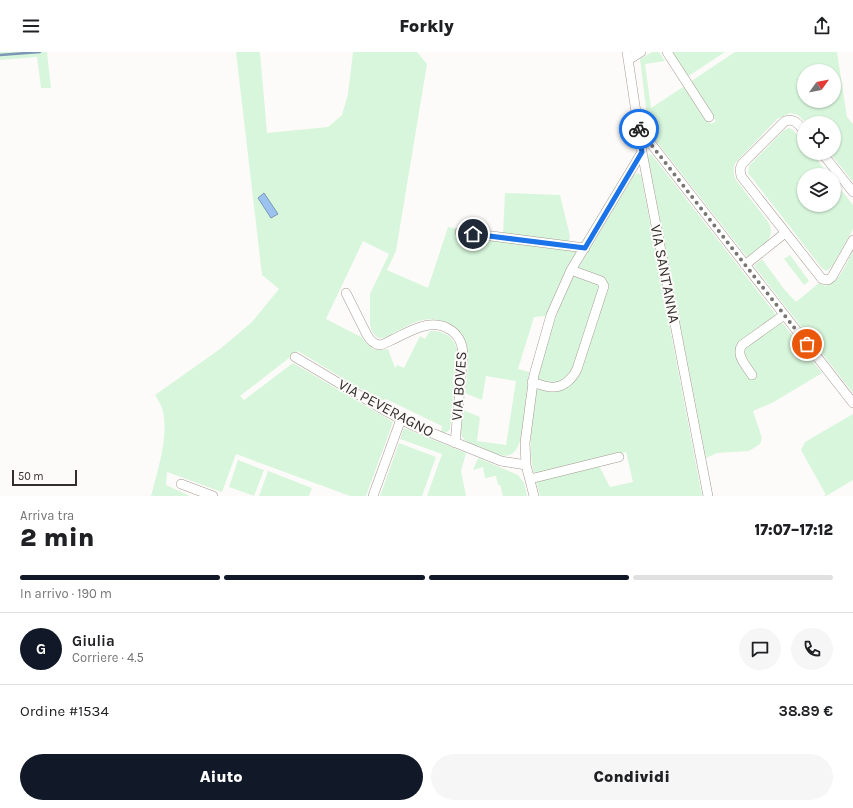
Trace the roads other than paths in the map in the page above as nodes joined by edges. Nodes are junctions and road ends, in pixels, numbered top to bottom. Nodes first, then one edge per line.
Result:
1 (641, 52) edge
2 (667, 52) edge
3 (627, 56) edge
4 (709, 117) dead end
5 (797, 123) edge
6 (637, 126) junction
7 (642, 152) junction
8 (828, 160) edge
9 (853, 192) edge
10 (460, 232) dead end
11 (785, 233) junction
12 (853, 240) edge
13 (585, 248) junction
14 (745, 265) junction
15 (571, 270) junction
16 (346, 293) dead end
17 (784, 315) junction
18 (295, 357) dead end
19 (752, 375) dead end
20 (532, 382) junction
21 (853, 403) edge
22 (401, 419) junction
23 (455, 443) junction
24 (619, 457) dead end
25 (526, 465) junction
26 (530, 479) junction
27 (181, 484) dead end
28 (212, 496) edge
29 (373, 496) edge
30 (534, 496) edge
31 (708, 496) edge

1 - 3 street
2 - 4 street
3 - 6 street, VIA SANT'ANNA
5 - 11 street
6 - 7 street, VIA SANT'ANNA
6 - 14 street
7 - 13 street
7 - 31 street, VIA SANT'ANNA
8 - 9 street
10 - 13 street
11 - 12 street
11 - 14 street
13 - 15 street
14 - 17 street
15 - 20 street
15 - 20 street
16 - 23 street, VIA BOVES
17 - 19 street
17 - 21 street
18 - 22 street, VIA PEVERAGNO
20 - 25 street
22 - 23 street, VIA PEVERAGNO
22 - 29 street
23 - 25 street, VIA PEVERAGNO
24 - 26 street
25 - 26 street
26 - 30 street
27 - 28 street

